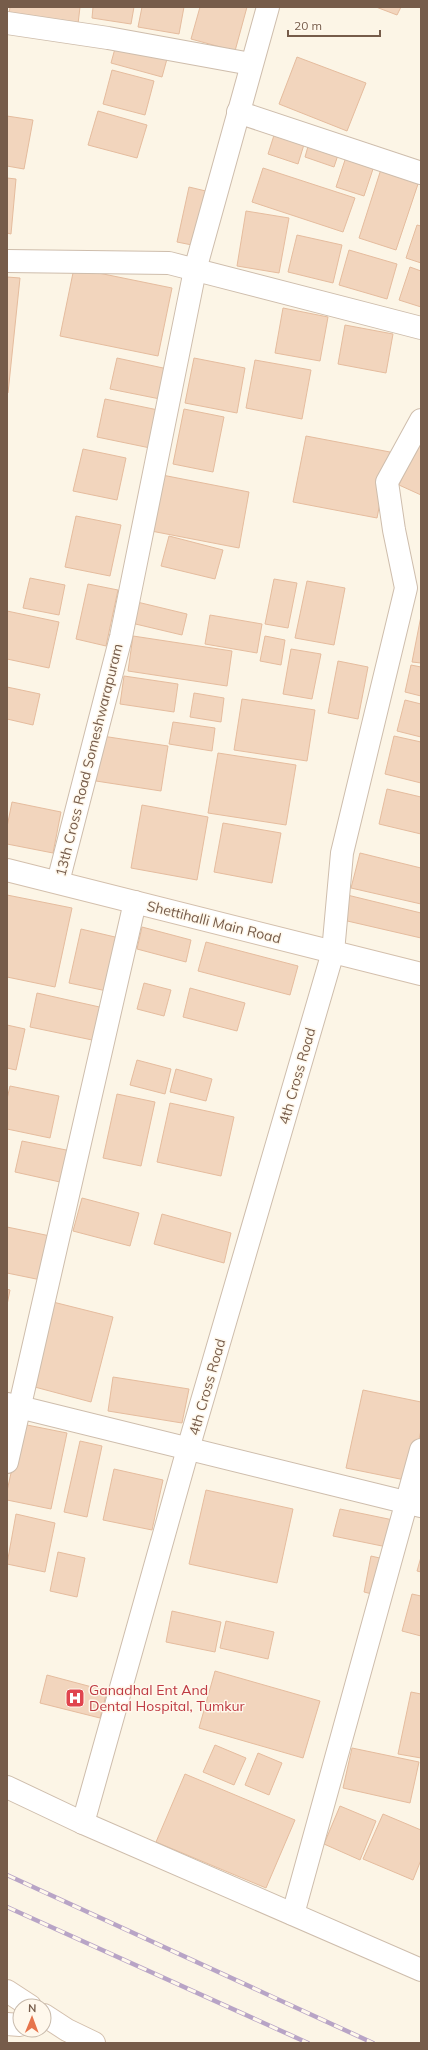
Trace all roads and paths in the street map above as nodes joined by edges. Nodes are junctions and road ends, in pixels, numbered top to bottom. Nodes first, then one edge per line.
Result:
1 (268, 7) edge
2 (7, 23) edge
3 (251, 64) junction
4 (238, 112) junction
5 (421, 173) edge
6 (7, 261) edge
7 (195, 270) junction
8 (421, 328) edge
9 (421, 420) edge
10 (413, 589) edge
11 (7, 870) edge
12 (58, 882) junction
13 (135, 902) junction
14 (333, 952) junction
15 (421, 974) edge
16 (14, 1405) edge
17 (188, 1449) junction
18 (421, 1450) edge
19 (7, 1462) edge
20 (414, 1505) edge
21 (7, 1787) edge
22 (82, 1823) junction
23 (293, 1914) junction
24 (421, 1970) edge
25 (7, 1991) edge
26 (18, 1998) edge
27 (52, 2020) edge
28 (52, 2029) edge
29 (67, 2030) junction
30 (94, 2043) edge

1 - 3 street, 13th Cross Road Someshwarapuram
2 - 3 street
3 - 4 street, 13th Cross Road Someshwarapuram
4 - 5 street
4 - 7 street, 13th Cross Road Someshwarapuram
6 - 7 street
7 - 8 street
7 - 12 street, 13th Cross Road Someshwarapuram
9 - 10 street
10 - 14 street, 4th Cross Road
11 - 12 street, Shettihalli Main Road
12 - 13 street, Shettihalli Main Road
13 - 14 street, Shettihalli Main Road
13 - 16 street
14 - 15 street, Shettihalli Main Road
14 - 17 street, 4th Cross Road
16 - 17 street
16 - 19 street
17 - 20 street
17 - 22 street, 4th Cross Road
18 - 20 street
20 - 23 street
21 - 22 street
22 - 23 street
23 - 24 street
25 - 26 street
27 - 29 street
28 - 29 street
29 - 30 street

